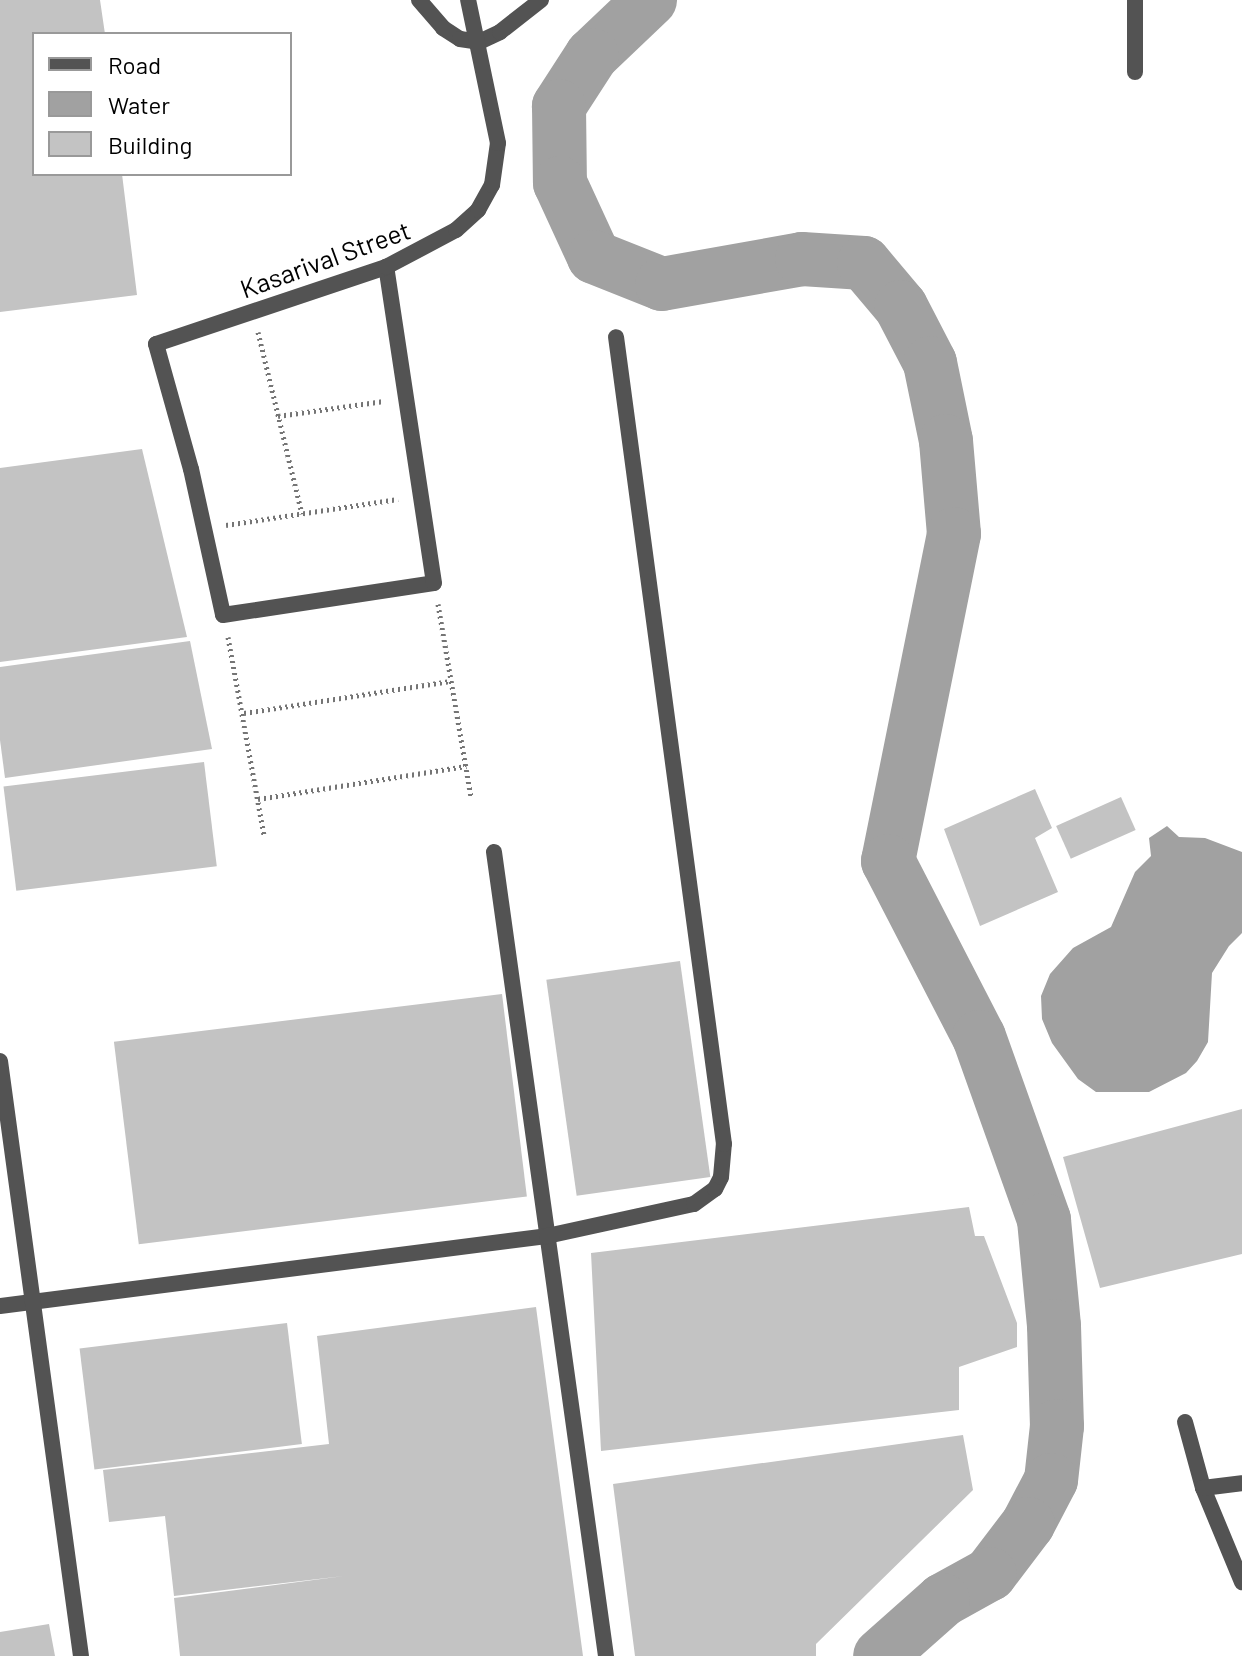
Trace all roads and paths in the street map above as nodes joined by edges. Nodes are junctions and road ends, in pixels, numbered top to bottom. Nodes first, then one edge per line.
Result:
1 (419, 0) edge
2 (468, 0) edge
3 (541, 0) edge
4 (1135, 0) edge
5 (479, 42) junction
6 (1135, 72) dead end
7 (386, 267) junction
8 (253, 311) junction
9 (616, 337) dead end
10 (405, 399) junction
11 (278, 416) junction
12 (418, 496) junction
13 (302, 514) junction
14 (206, 528) junction
15 (434, 583) junction
16 (223, 615) junction
17 (451, 681) junction
18 (244, 713) junction
19 (466, 766) junction
20 (471, 798) dead end
21 (258, 799) junction
22 (264, 836) dead end
23 (494, 852) dead end
24 (0, 1061) edge
25 (547, 1236) junction
26 (33, 1300) junction
27 (0, 1306) edge
28 (1185, 1422) dead end
29 (1242, 1483) edge
30 (1203, 1488) junction
31 (1242, 1582) edge
32 (81, 1656) edge
33 (606, 1656) edge

1 - 5 street
2 - 5 street, Kasarival Street
3 - 5 street
4 - 6 street
5 - 7 street, Kasarival Street
7 - 8 street, Kasarival Street
7 - 10 street
8 - 11 path
8 - 14 street, Kasarival Street
9 - 25 street
10 - 11 path
10 - 12 street
11 - 13 path
12 - 13 path
12 - 15 street
13 - 14 path
14 - 16 street
15 - 16 street
15 - 17 path
16 - 18 path
17 - 18 path
17 - 19 path
18 - 21 path
19 - 20 path
19 - 21 path
21 - 22 path
23 - 25 street
24 - 26 street
25 - 26 street
25 - 33 street
26 - 27 street
26 - 32 street
28 - 30 street
29 - 30 street
30 - 31 street

